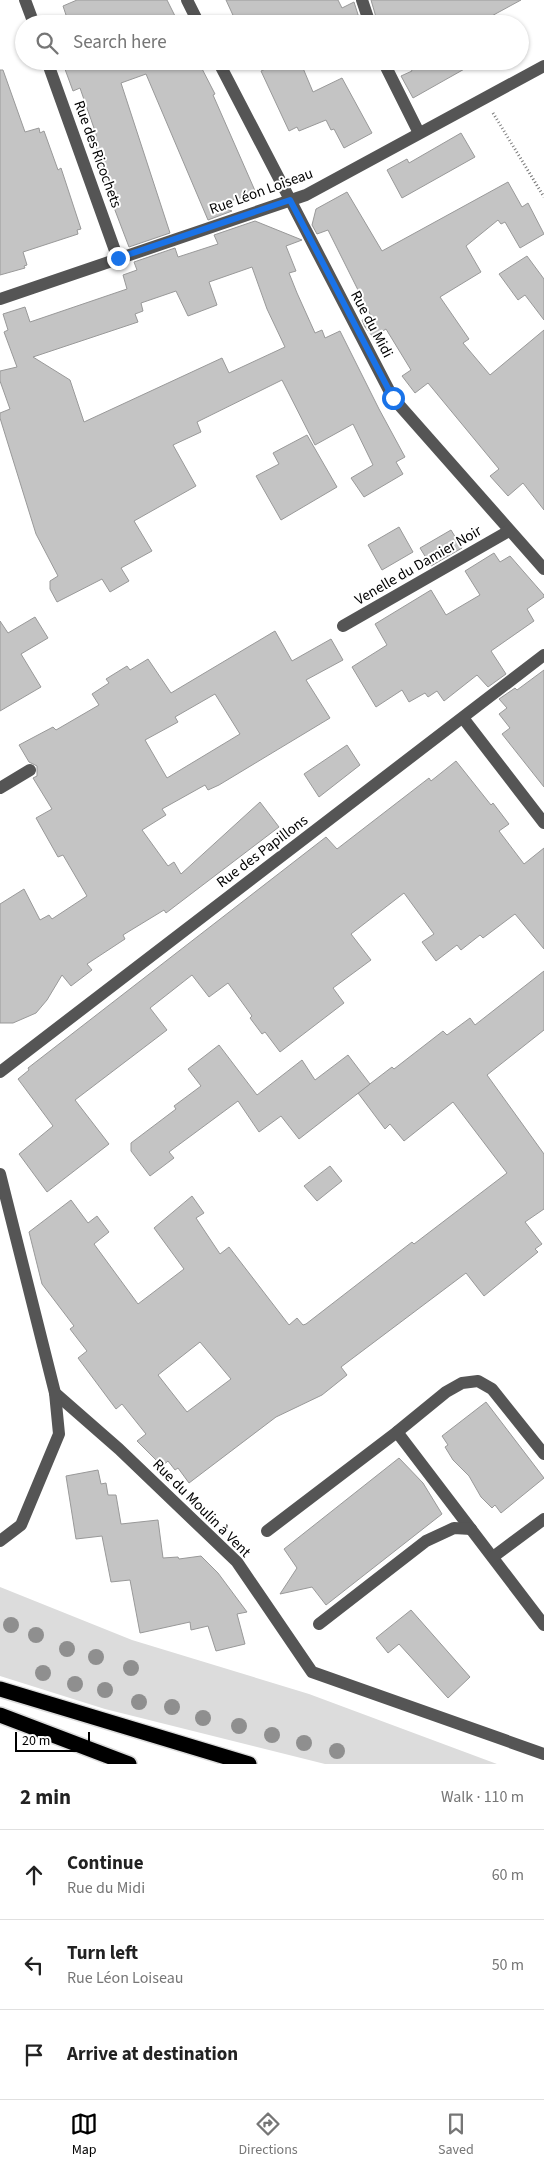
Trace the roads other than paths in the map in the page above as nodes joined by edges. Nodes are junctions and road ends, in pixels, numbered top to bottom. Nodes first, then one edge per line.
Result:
1 (25, 0) edge
2 (187, 0) edge
3 (362, 0) edge
4 (31, 15) edge
5 (194, 15) edge
6 (367, 15) edge
7 (544, 66) edge
8 (50, 70) edge
9 (223, 70) edge
10 (387, 70) edge
11 (419, 133) junction
12 (290, 200) junction
13 (118, 258) junction
14 (0, 299) edge
15 (509, 531) junction
16 (544, 569) edge
17 (343, 626) dead end
18 (544, 655) edge
19 (463, 718) junction
20 (30, 770) dead end
21 (0, 788) edge
22 (544, 823) edge
23 (0, 1072) edge
24 (0, 1174) edge
25 (55, 1393) junction
26 (397, 1432) junction
27 (544, 1454) edge
28 (544, 1519) edge
29 (471, 1529) junction
30 (268, 1531) dead end
31 (0, 1541) edge
32 (492, 1558) junction
33 (319, 1624) dead end
34 (544, 1625) edge
35 (0, 1689) edge
36 (0, 1715) edge
37 (544, 1754) edge
38 (129, 1764) edge
39 (249, 1764) edge

1 - 4 street
2 - 5 street
3 - 6 street
7 - 11 street, Rue Léon Loiseau
8 - 13 street, Rue des Ricochets
9 - 12 street, Rue du Midi
10 - 11 street
11 - 12 street, Rue Léon Loiseau
12 - 13 street, Rue Léon Loiseau
12 - 15 street, Rue du Midi
13 - 14 street, Rue Léon Loiseau
15 - 16 street, Rue du Midi
15 - 17 street, Venelle du Damier Noir
18 - 19 street, Rue des Papillons
19 - 22 street
19 - 23 street, Rue des Papillons
20 - 21 street
24 - 25 street
25 - 31 street
25 - 37 street, Rue du Moulin à Vent
26 - 27 street
26 - 29 street
26 - 30 street
28 - 32 street
29 - 32 street
29 - 33 street
32 - 34 street
35 - 39 highway
36 - 38 highway

